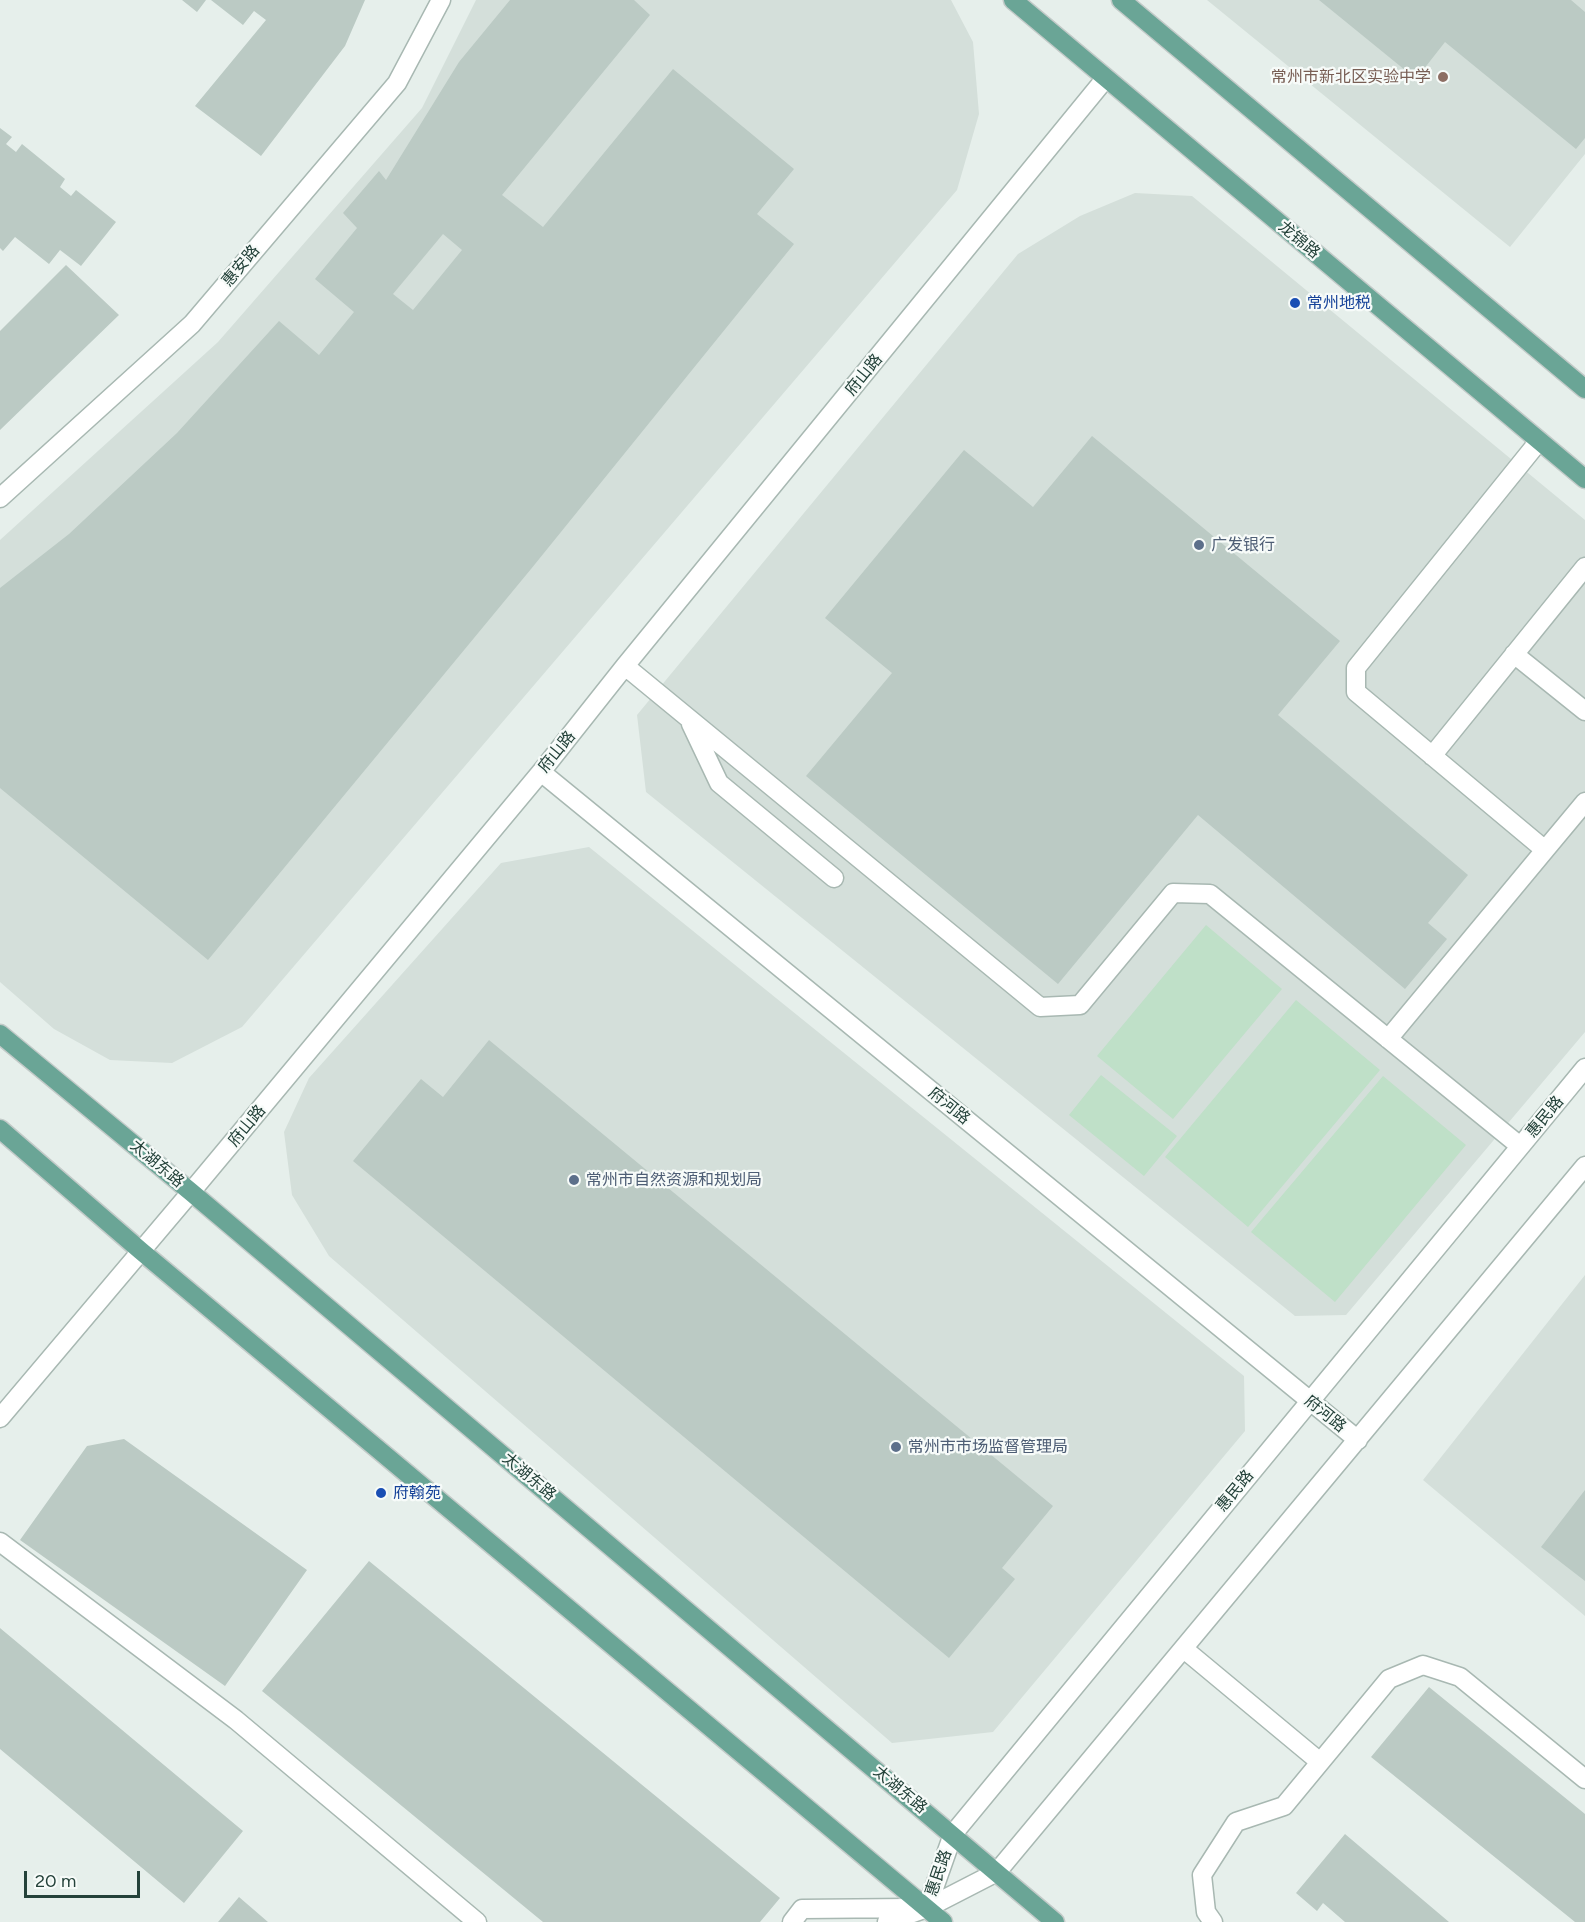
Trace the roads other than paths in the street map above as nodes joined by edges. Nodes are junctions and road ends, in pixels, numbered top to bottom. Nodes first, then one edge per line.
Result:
1 (441, 0) edge
2 (1013, 0) edge
3 (1121, 0) edge
4 (1105, 79) junction
5 (1585, 388) edge
6 (1539, 441) junction
7 (1585, 479) edge
8 (0, 498) edge
9 (1585, 567) edge
10 (1514, 654) junction
11 (625, 666) junction
12 (1585, 711) edge
13 (688, 718) junction
14 (1432, 756) junction
15 (541, 772) junction
16 (1585, 802) edge
17 (1545, 850) junction
18 (834, 878) dead end
19 (0, 1034) edge
20 (1389, 1039) junction
21 (1585, 1068) edge
22 (0, 1129) edge
23 (1520, 1146) junction
24 (1585, 1166) edge
25 (191, 1192) junction
26 (141, 1251) junction
27 (1310, 1401) junction
28 (0, 1418) edge
29 (1358, 1440) junction
30 (0, 1542) edge
31 (1184, 1649) junction
32 (1320, 1762) junction
33 (1585, 1779) edge
34 (953, 1834) junction
35 (997, 1872) junction
36 (927, 1908) junction
37 (477, 1922) edge
38 (792, 1922) edge
39 (887, 1922) edge
40 (943, 1922) edge
41 (1055, 1922) edge
42 (1213, 1922) edge

1 - 8 street, 惠安路
2 - 4 main road, 龙锦路
3 - 5 main road
4 - 6 main road, 龙锦路
4 - 11 street, 府山路
6 - 7 main road, 龙锦路
6 - 14 street
9 - 10 street
10 - 12 street
10 - 14 street
11 - 13 street
11 - 15 street, 府山路
13 - 18 street
13 - 20 street
14 - 17 street
15 - 25 street, 府山路
15 - 27 street, 府河路
16 - 17 street
17 - 20 street
19 - 25 main road, 太湖东路
20 - 23 street
21 - 23 street, 惠民路
22 - 26 main road
23 - 27 street, 惠民路
24 - 29 street, 惠民路
25 - 26 street, 府山路
25 - 34 main road, 太湖东路
26 - 28 street, 府山路
26 - 36 main road
27 - 29 street, 府河路
27 - 34 street, 惠民路
29 - 31 street, 惠民路
30 - 37 street
31 - 32 street
31 - 35 street, 惠民路
32 - 33 street
32 - 42 street
34 - 35 main road, 太湖东路
34 - 36 street, 惠民路
35 - 36 street, 惠民路
35 - 41 main road, 太湖东路
36 - 38 street
36 - 39 street
36 - 40 main road

